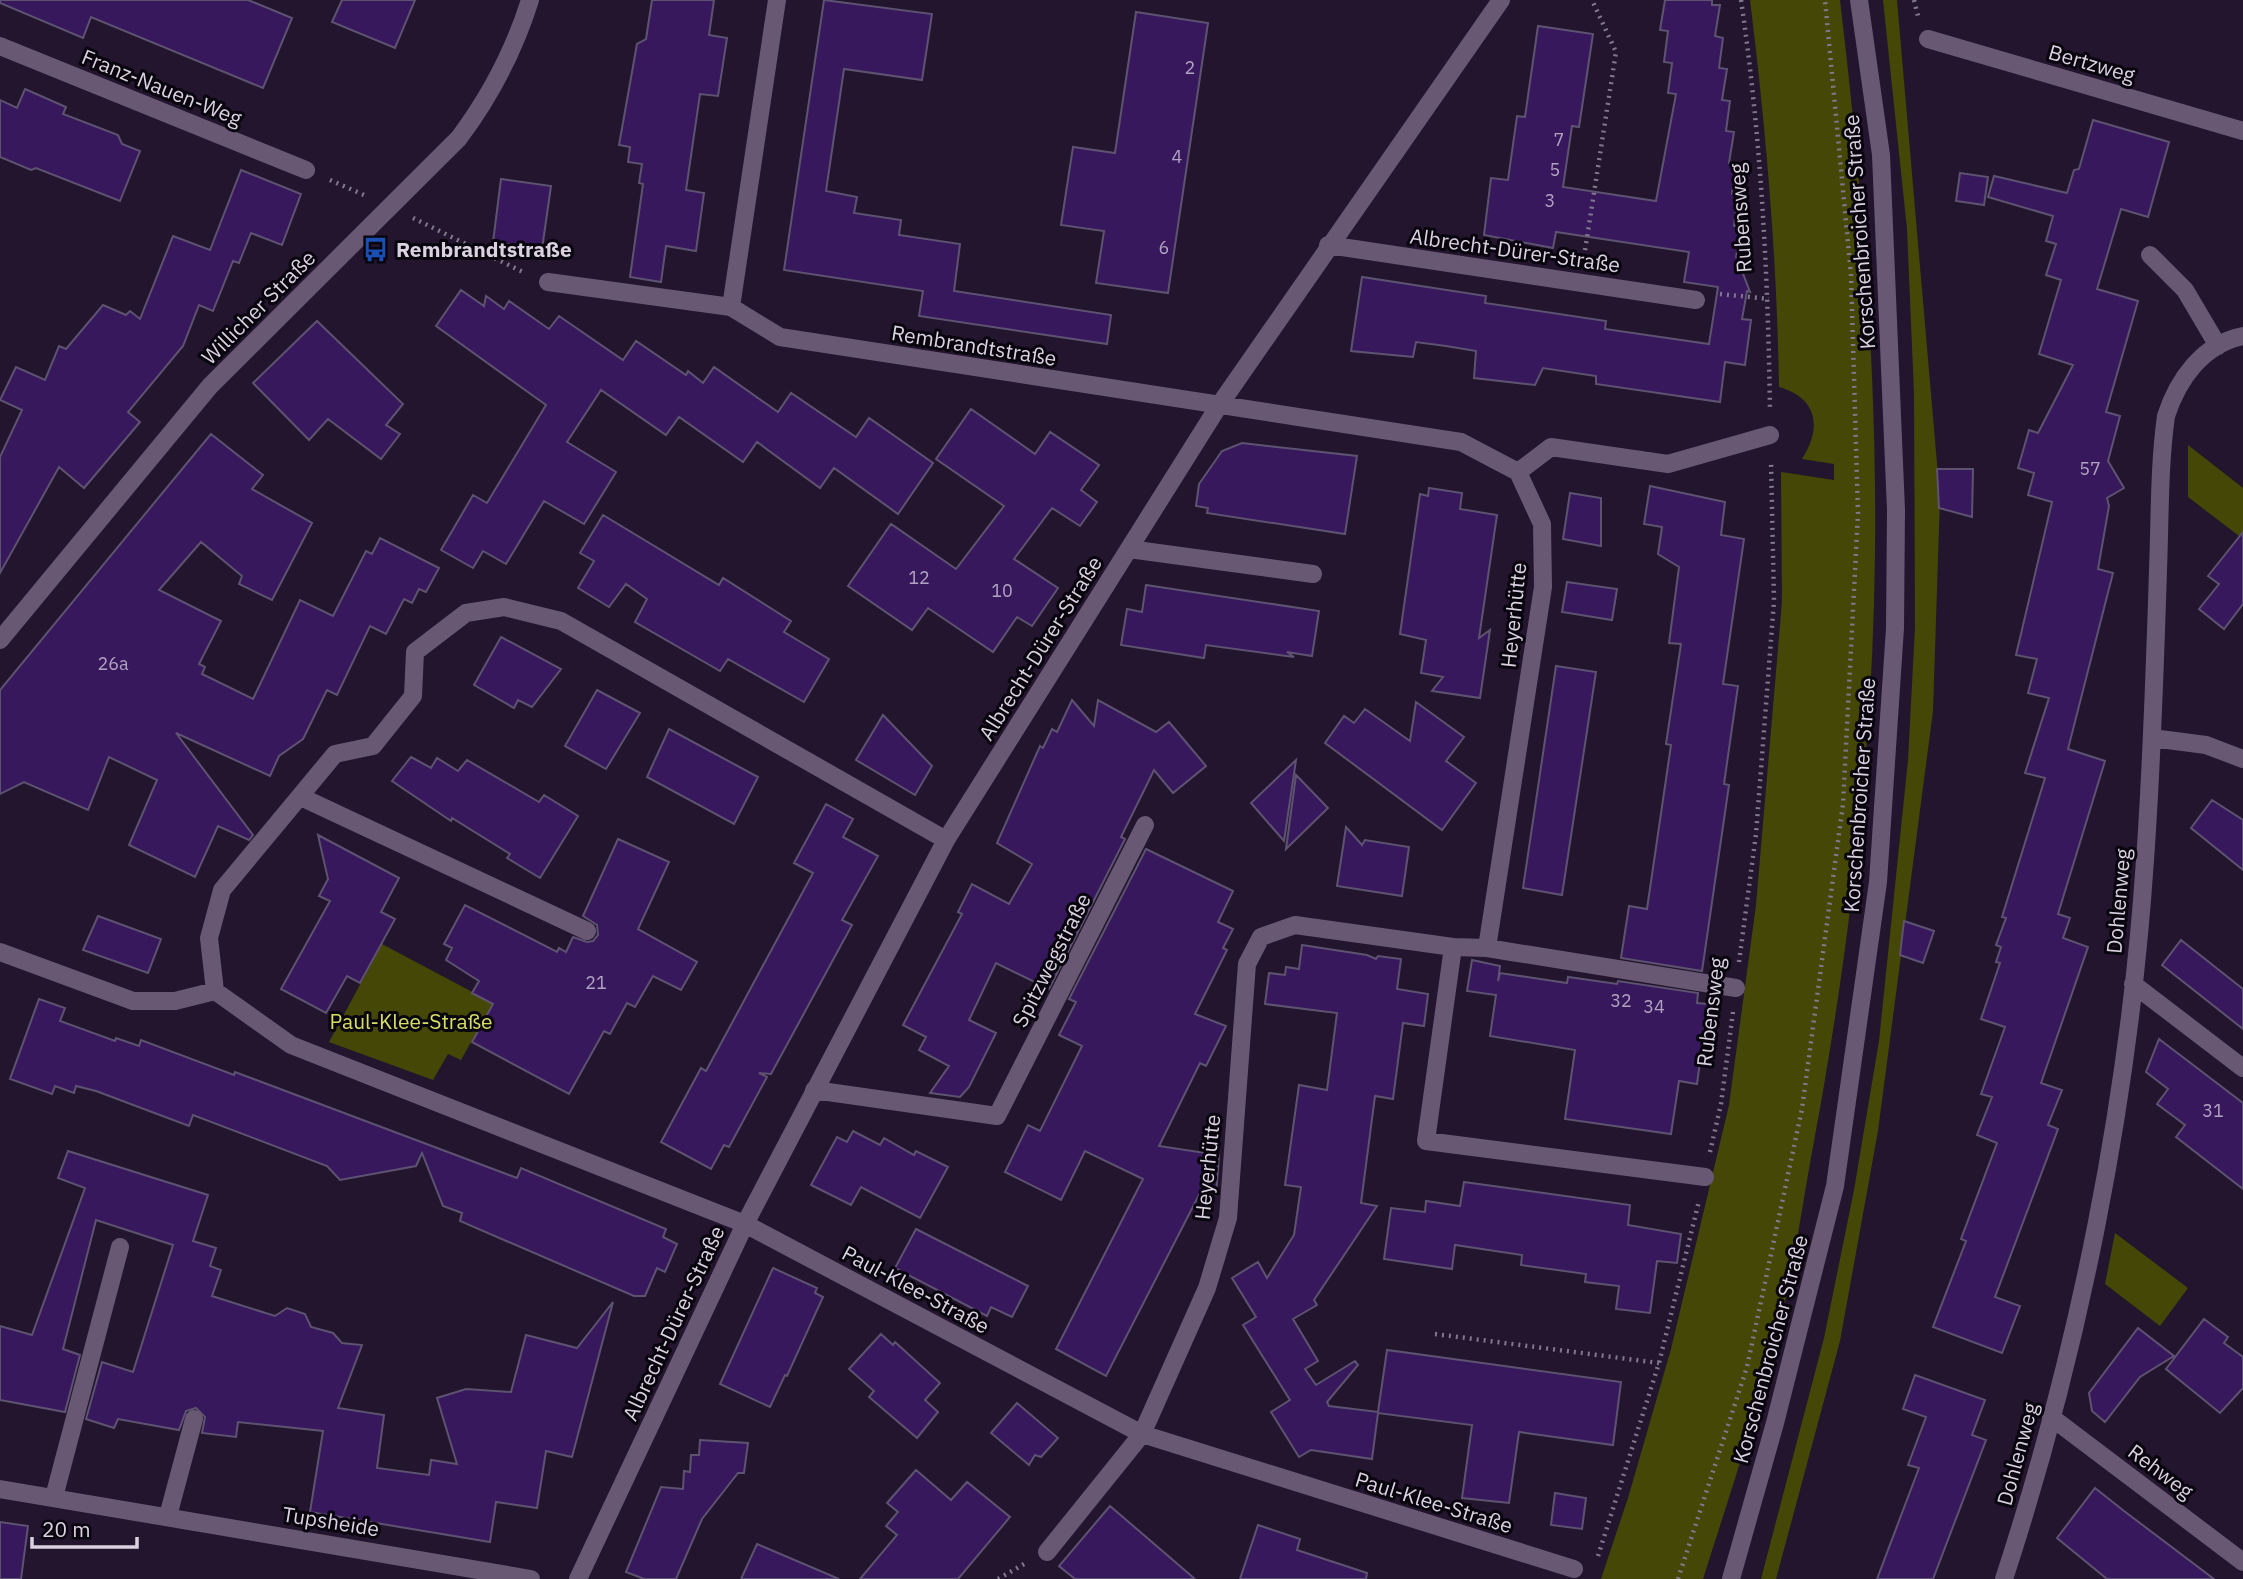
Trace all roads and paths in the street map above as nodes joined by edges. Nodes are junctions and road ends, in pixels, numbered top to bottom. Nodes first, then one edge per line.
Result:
1 (530, 0) edge
2 (777, 0) edge
3 (1501, 0) edge
4 (1592, 0) edge
5 (1741, 0) edge
6 (1825, 0) edge
7 (1859, 0) edge
8 (1928, 38) dead end
9 (0, 46) edge
10 (2243, 131) edge
11 (306, 170) joint
12 (392, 208) junction
13 (1328, 245) junction
14 (2150, 256) dead end
15 (548, 282) joint
16 (1580, 283) junction
17 (1769, 299) junction
18 (1696, 300) joint
19 (731, 307) junction
20 (2243, 336) edge
21 (2218, 346) junction
22 (1218, 407) junction
23 (1770, 435) junction
24 (1518, 472) junction
25 (1129, 549) junction
26 (1313, 574) dead end
27 (0, 640) edge
28 (2152, 738) junction
29 (2243, 759) edge
30 (301, 797) junction
31 (1145, 825) dead end
32 (946, 840) junction
33 (587, 931) dead end
34 (1453, 947) junction
35 (1487, 948) junction
36 (0, 952) edge
37 (2133, 984) junction
38 (1736, 988) junction
39 (215, 991) junction
40 (2243, 1068) edge
41 (814, 1090) junction
42 (1705, 1177) junction
43 (745, 1224) junction
44 (120, 1247) dead end
45 (1435, 1334) dead end
46 (1660, 1363) junction
47 (2051, 1417) junction
48 (194, 1419) dead end
49 (1142, 1434) junction
50 (0, 1489) edge
51 (54, 1497) junction
52 (168, 1516) junction
53 (1047, 1552) dead end
54 (1596, 1562) dead end
55 (2243, 1562) edge
56 (1574, 1569) dead end
57 (531, 1579) edge
58 (578, 1579) edge
59 (1678, 1579) edge
60 (1731, 1579) edge
61 (2004, 1579) edge

1 - 12 street, Willicher Straße
2 - 19 street
3 - 13 street, Albrecht-Dürer-Straße
4 - 16 path
5 - 17 path, Rubensweg
6 - 59 path
7 - 60 street, Korschenbroicher Straße
8 - 10 street, Bertzweg
9 - 11 street, Franz-Nauen-Weg
11 - 12 path
12 - 15 path
12 - 27 street, Willicher Straße
13 - 16 street, Albrecht-Dürer-Straße
13 - 22 street, Albrecht-Dürer-Straße
14 - 21 street
15 - 19 street, Rembrandtstraße
16 - 18 street, Albrecht-Dürer-Straße
17 - 18 path
17 - 23 path, Rubensweg
19 - 22 street, Rembrandtstraße
20 - 21 street, Dohlenweg
21 - 28 street, Dohlenweg
22 - 24 street
22 - 25 street, Albrecht-Dürer-Straße
23 - 24 street
23 - 38 path, Rubensweg
24 - 35 street, Heyerhütte
25 - 26 street
25 - 32 street, Albrecht-Dürer-Straße
28 - 29 street
28 - 37 street, Dohlenweg
30 - 32 street
30 - 33 street
30 - 39 street
31 - 41 street, Spitzwegstraße
32 - 41 street, Albrecht-Dürer-Straße
34 - 35 street, Heyerhütte
34 - 42 street
34 - 49 street, Heyerhütte
35 - 38 street, Heyerhütte
36 - 39 street
37 - 40 street
37 - 47 street, Dohlenweg
38 - 42 path, Rubensweg
39 - 43 street, Paul-Klee-Straße
41 - 43 street, Albrecht-Dürer-Straße
42 - 46 path, Rubensweg
43 - 49 street, Paul-Klee-Straße
43 - 58 street, Albrecht-Dürer-Straße
44 - 51 street
45 - 46 path
46 - 54 path, Rubensweg
47 - 55 street, Rehweg
47 - 61 street, Dohlenweg
48 - 52 street
49 - 53 street, Heyerhütte
49 - 56 street, Paul-Klee-Straße
50 - 51 street, Tupsheide
51 - 52 street, Tupsheide
52 - 57 street, Tupsheide

